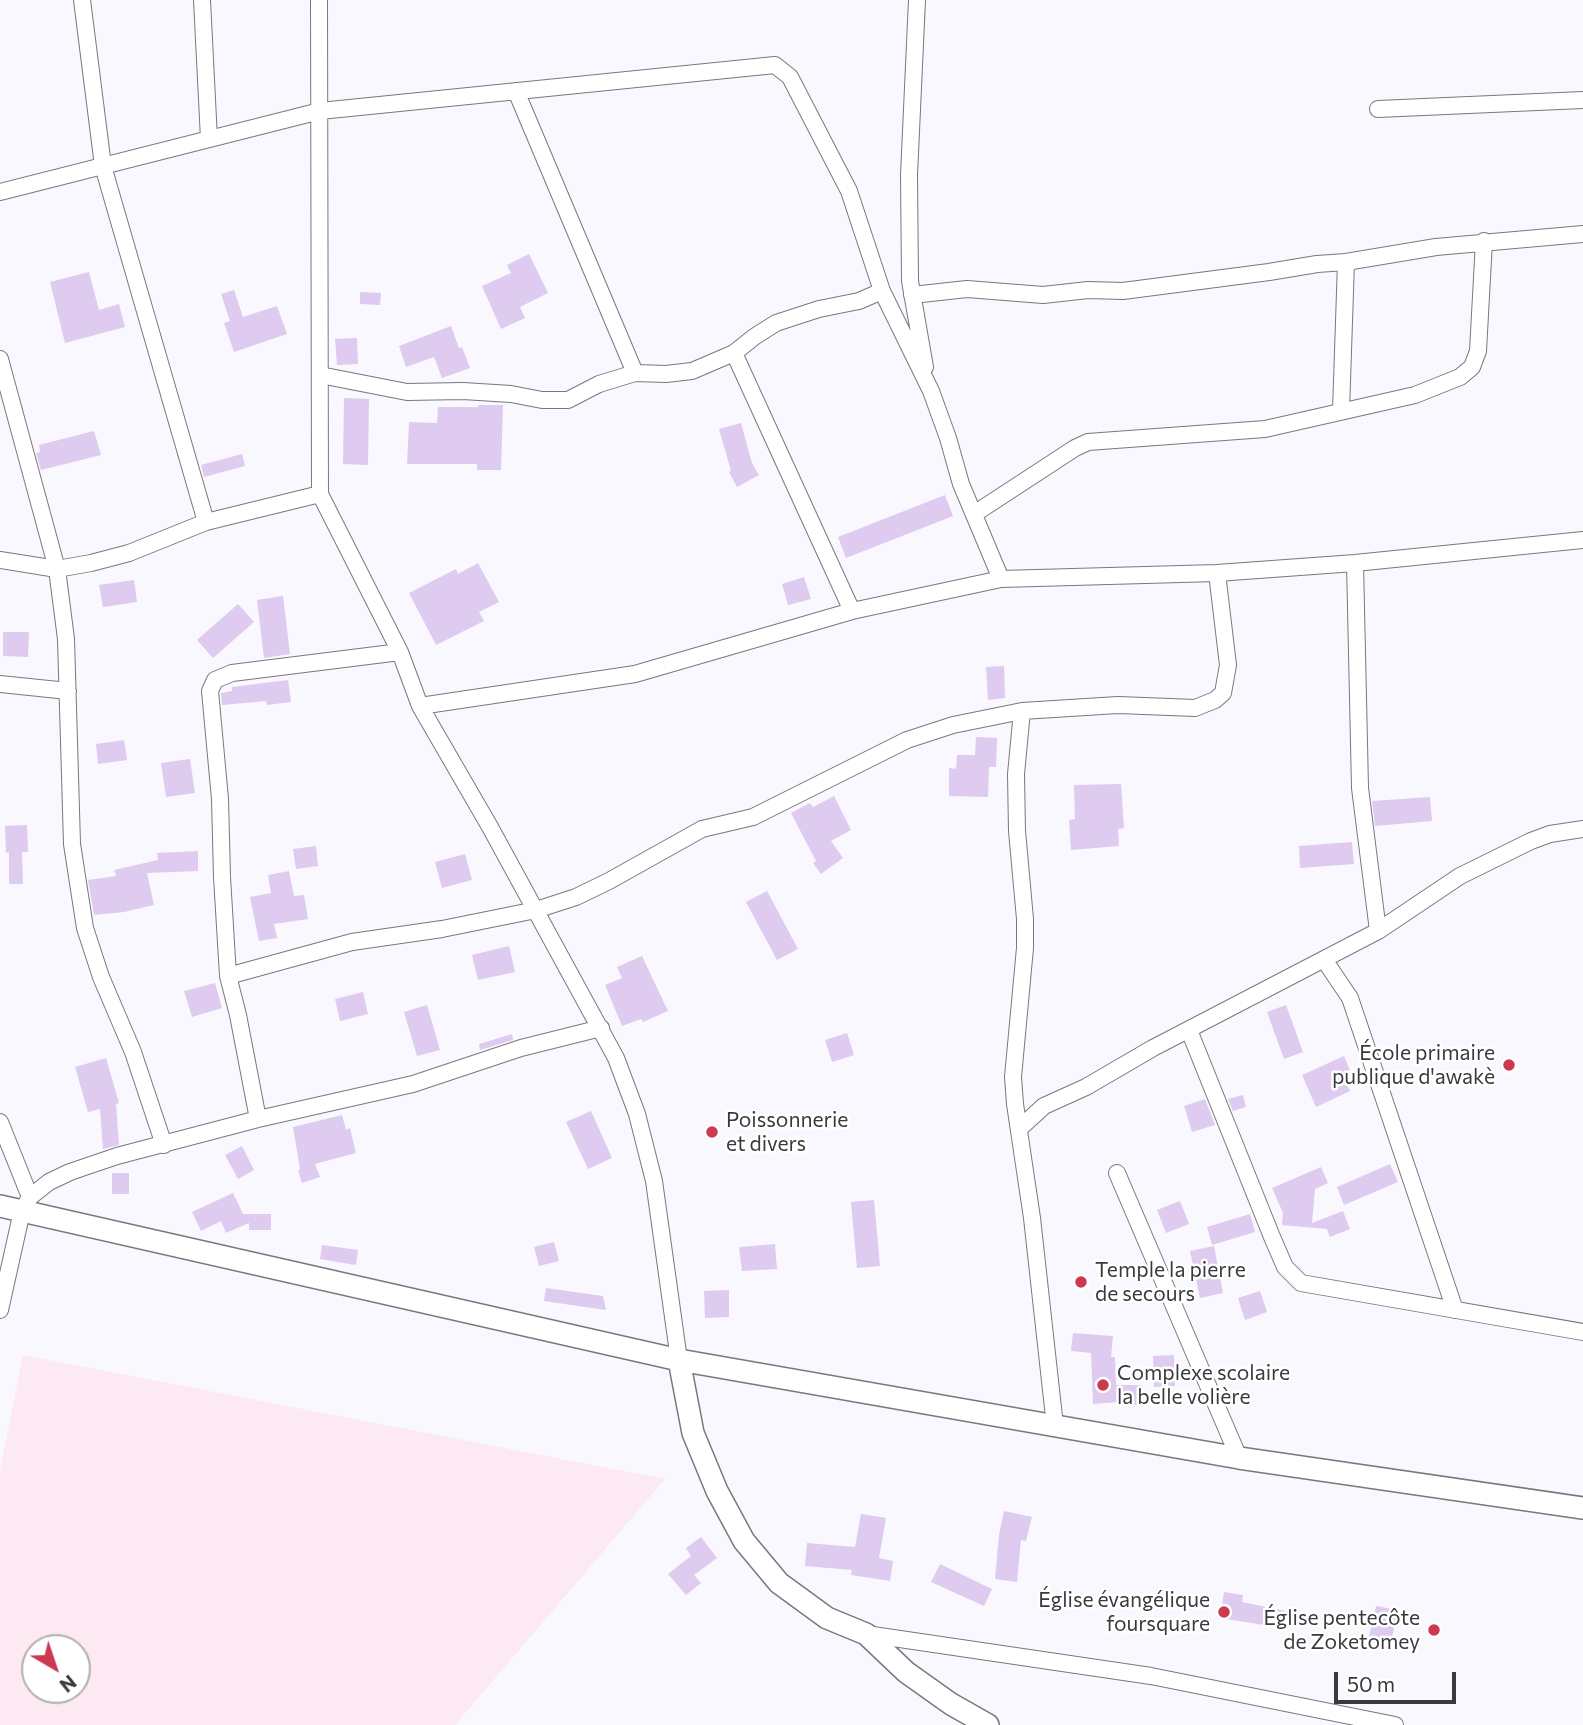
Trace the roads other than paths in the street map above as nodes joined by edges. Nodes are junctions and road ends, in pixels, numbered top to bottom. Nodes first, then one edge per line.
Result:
1 (82, 0) edge
2 (202, 0) edge
3 (319, 0) edge
4 (918, 0) edge
5 (516, 91) junction
6 (1583, 100) edge
7 (1378, 109) dead end
8 (320, 111) junction
9 (209, 139) junction
10 (103, 166) junction
11 (0, 192) edge
12 (1583, 234) edge
13 (1484, 241) junction
14 (1346, 262) junction
15 (882, 292) junction
16 (912, 295) junction
17 (734, 353) junction
18 (0, 359) edge
19 (635, 373) junction
20 (320, 374) junction
21 (931, 391) junction
22 (1341, 411) junction
23 (320, 494) junction
24 (974, 514) junction
25 (206, 522) junction
26 (1583, 540) edge
27 (0, 560) edge
28 (1355, 563) junction
29 (57, 569) junction
30 (1217, 573) junction
31 (1001, 579) junction
32 (852, 611) junction
33 (400, 652) junction
34 (0, 684) edge
35 (68, 691) junction
36 (420, 706) junction
37 (1022, 711) junction
38 (1583, 830) edge
39 (536, 910) junction
40 (1378, 931) junction
41 (1325, 961) junction
42 (228, 976) junction
43 (601, 1028) junction
44 (1189, 1031) junction
45 (258, 1119) junction
46 (0, 1122) edge
47 (1020, 1128) junction
48 (163, 1145) junction
49 (1117, 1173) dead end
50 (26, 1204) junction
51 (0, 1206) edge
52 (0, 1310) edge
53 (1455, 1310) junction
54 (1583, 1332) edge
55 (679, 1360) junction
56 (1055, 1426) junction
57 (1240, 1458) junction
58 (1583, 1508) edge
59 (866, 1634) junction
60 (988, 1725) edge
61 (1395, 1725) edge

1 - 10 street
2 - 9 street
3 - 8 street
4 - 16 street
5 - 8 street
5 - 15 street
5 - 19 street
6 - 7 street
8 - 9 street
8 - 20 street
9 - 10 street
10 - 11 street
10 - 25 street
12 - 13 street
13 - 14 street
13 - 22 street
14 - 16 street
14 - 22 street
15 - 17 street
15 - 21 street
16 - 21 street
17 - 19 street
17 - 32 street
18 - 29 street
19 - 20 street
20 - 23 street
21 - 24 street
22 - 24 street
23 - 25 street
23 - 33 street
24 - 31 street
25 - 29 street
26 - 28 street
27 - 29 street
28 - 30 street
28 - 40 street
29 - 35 street
30 - 31 street
30 - 37 street
31 - 32 street
32 - 36 street
33 - 36 street
33 - 42 street
34 - 35 street
35 - 48 street
36 - 39 street
37 - 39 street
37 - 47 street
38 - 40 street
39 - 42 street
39 - 43 street
40 - 41 street
41 - 44 street
41 - 53 street
42 - 45 street
43 - 45 street
43 - 55 street
44 - 47 street
44 - 53 street
45 - 48 street
46 - 50 street
47 - 56 street
48 - 50 street
49 - 57 street
50 - 51 street
50 - 52 street
50 - 55 street
53 - 54 street
55 - 56 street
55 - 59 street
56 - 57 street
57 - 58 street
59 - 60 street
59 - 61 street

